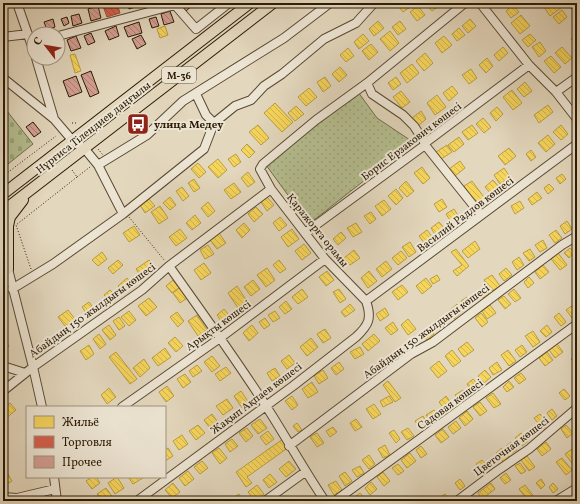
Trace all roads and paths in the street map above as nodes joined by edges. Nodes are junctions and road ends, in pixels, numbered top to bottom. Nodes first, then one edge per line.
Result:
1 (17, 3) edge
2 (229, 3) edge
3 (250, 3) edge
4 (273, 3) edge
5 (330, 3) edge
6 (374, 3) edge
7 (465, 3) edge
8 (480, 3) edge
9 (573, 3) edge
10 (577, 8) edge
11 (26, 28) edge
12 (26, 34) edge
13 (66, 34) edge
14 (3, 37) edge
15 (529, 65) junction
16 (38, 66) edge
17 (577, 77) edge
18 (3, 78) edge
19 (367, 83) junction
20 (556, 92) junction
21 (196, 94) junction
22 (54, 119) junction
23 (577, 119) edge
24 (72, 123) dead end
25 (77, 123) dead end
26 (214, 123) junction
27 (56, 136) dead end
28 (72, 140) junction
29 (425, 144) junction
30 (577, 144) edge
31 (84, 148) junction
32 (98, 149) dead end
33 (104, 156) dead end
34 (97, 164) junction
35 (72, 170) dead end
36 (3, 176) edge
37 (76, 177) junction
38 (33, 188) junction
39 (271, 189) junction
40 (3, 194) edge
41 (3, 211) edge
42 (124, 213) junction
43 (481, 215) junction
44 (305, 233) junction
45 (577, 236) edge
46 (3, 257) edge
47 (325, 259) junction
48 (169, 266) junction
49 (8, 269) junction
50 (34, 276) junction
51 (12, 289) junction
52 (366, 301) junction
53 (577, 324) edge
54 (220, 338) junction
55 (3, 366) edge
56 (33, 366) junction
57 (25, 373) junction
58 (3, 391) edge
59 (42, 406) edge
60 (123, 406) edge
61 (266, 406) junction
62 (577, 408) edge
63 (289, 446) junction
64 (305, 472) junction
65 (54, 478) edge
66 (577, 488) edge
67 (55, 489) junction
68 (3, 497) edge
69 (57, 501) edge
70 (137, 501) edge
71 (265, 501) edge
72 (325, 501) edge
73 (335, 501) edge
74 (457, 501) edge
75 (556, 501) edge

1 - 11 street
2 - 13 street
3 - 28 main road, Нұрғиса Тілендиев даңғылы / M-36
4 - 31 main road, Нұрғиса Тілендиев даңғылы / M-36
5 - 21 street
6 - 26 street
7 - 19 street
8 - 15 street
9 - 10 street
12 - 14 street
15 - 20 street
15 - 29 street, Борис Ерзакович көшесі
16 - 22 street
17 - 20 street
18 - 22 street
19 - 29 street
19 - 39 street, Қаражорға орамы
20 - 23 street
21 - 26 street
21 - 34 street
22 - 28 street
24 - 25 path
26 - 42 street
27 - 36 path
28 - 31 street
28 - 40 main road, Нұрғиса Тілендиев даңғылы / M-36
29 - 43 street
29 - 44 street, Борис Ерзакович көшесі
30 - 43 street, Василий Радлов көшесі
31 - 34 street
31 - 38 main road, Нұрғиса Тілендиев даңғылы / M-36
32 - 33 path
34 - 37 path
34 - 42 street
35 - 37 path
37 - 50 path
38 - 41 main road, Нұрғиса Тілендиев даңғылы / M-36
38 - 49 main road
39 - 44 street, Қаражорға орамы
39 - 48 street, Абайдың 150 жылдығы көшесі
42 - 48 path
42 - 50 street
43 - 52 street, Василий Радлов көшесі
44 - 47 street, Қаражорға орамы
45 - 63 street, Абайдың 150 жылдығы көшесі
46 - 49 street
47 - 52 street, Қаражорға орамы
47 - 54 street, Арықты көшесі
48 - 54 street
48 - 56 street, Абайдың 150 жылдығы көшесі
49 - 51 street
50 - 51 street
51 - 56 street
52 - 61 street, Жақып Ақпаев көшесі
53 - 73 street, Садовая көшесі
54 - 60 street, Арықты көшесі
54 - 61 street
55 - 57 street
56 - 57 street, Абайдың 150 жылдығы көшесі
56 - 59 street
57 - 58 street, Абайдың 150 жылдығы көшесі
61 - 63 street
61 - 70 street, Жақып Ақпаев көшесі
62 - 74 street, Цветочная көшесі
63 - 64 street
64 - 71 street
64 - 72 street
65 - 67 street
66 - 75 street
67 - 68 street
67 - 69 street

